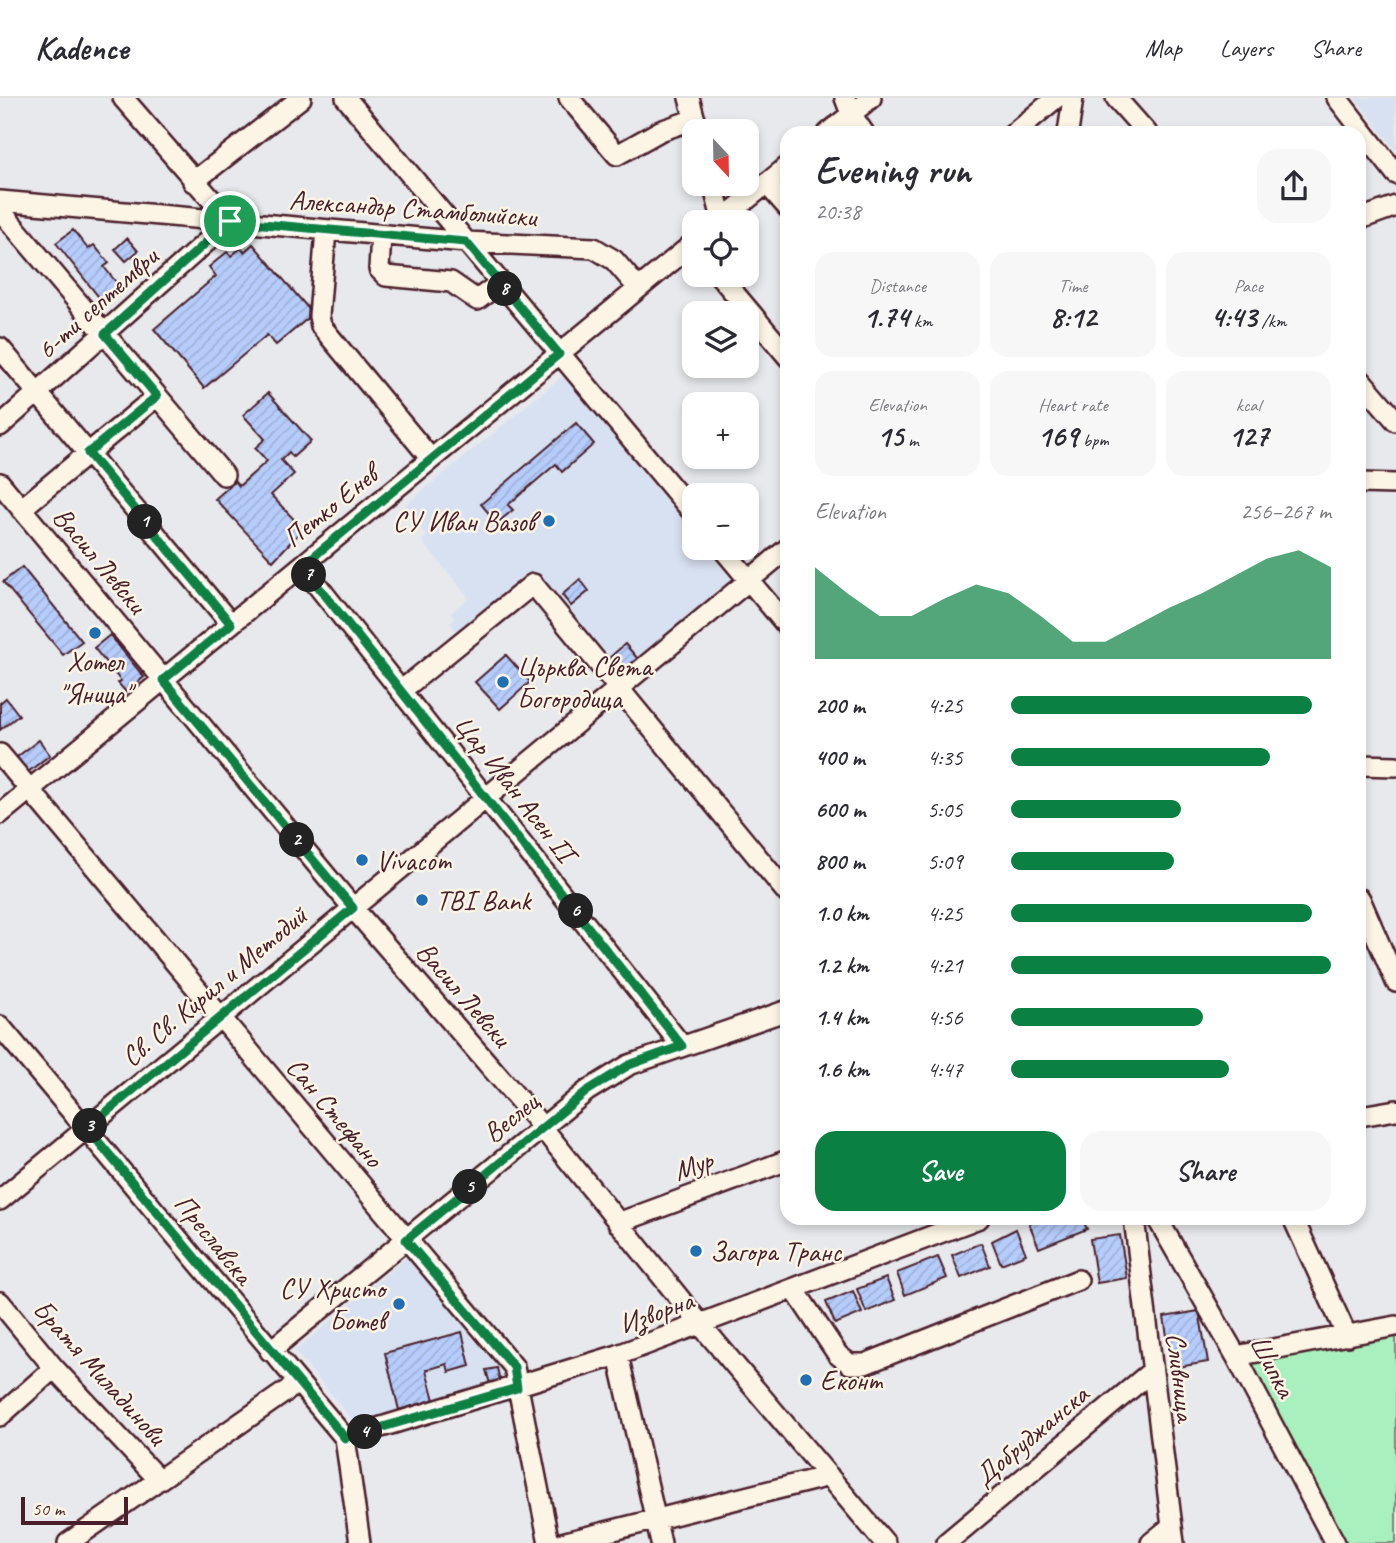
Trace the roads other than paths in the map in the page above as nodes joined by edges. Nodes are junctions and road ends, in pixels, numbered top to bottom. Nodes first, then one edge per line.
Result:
1 (123, 98) edge
2 (302, 98) edge
3 (346, 98) edge
4 (569, 98) edge
5 (689, 98) edge
6 (871, 98) edge
7 (1056, 98) edge
8 (1073, 98) edge
9 (1116, 98) edge
10 (1337, 98) edge
11 (848, 106) edge
12 (695, 119) edge
13 (833, 126) edge
14 (860, 126) edge
15 (1022, 126) edge
16 (1069, 126) edge
17 (1141, 126) edge
18 (1359, 126) edge
19 (682, 127) edge
20 (1366, 135) edge
21 (780, 172) edge
22 (1396, 174) edge
23 (193, 182) junction
24 (766, 183) junction
25 (780, 199) edge
26 (1396, 206) edge
27 (734, 210) edge
28 (1, 211) edge
29 (1366, 217) edge
30 (230, 221) junction
31 (326, 230) junction
32 (381, 235) junction
33 (466, 242) junction
34 (682, 253) edge
35 (500, 283) junction
36 (729, 287) edge
37 (638, 288) junction
38 (105, 334) junction
39 (780, 347) edge
40 (0, 348) edge
41 (559, 354) junction
42 (1366, 386) edge
43 (38, 393) junction
44 (157, 396) junction
45 (1396, 421) edge
46 (0, 426) edge
47 (88, 453) junction
48 (431, 459) junction
49 (224, 475) dead end
50 (0, 483) edge
51 (1366, 483) edge
52 (1396, 484) edge
53 (682, 500) edge
54 (21, 509) junction
55 (780, 554) edge
56 (732, 560) edge
57 (302, 566) junction
58 (749, 579) junction
59 (780, 617) edge
60 (231, 624) junction
61 (163, 680) junction
62 (618, 688) junction
63 (402, 690) junction
64 (0, 754) edge
65 (1366, 765) edge
66 (1396, 766) edge
67 (29, 791) junction
68 (486, 797) junction
69 (0, 814) edge
70 (780, 884) edge
71 (353, 908) junction
72 (1366, 925) edge
73 (1396, 982) edge
74 (780, 1013) edge
75 (220, 1018) junction
76 (0, 1026) edge
77 (682, 1046) junction
78 (1396, 1110) edge
79 (1366, 1115) edge
80 (87, 1128) junction
81 (542, 1128) junction
82 (780, 1163) edge
83 (0, 1200) edge
84 (618, 1223) junction
85 (946, 1225) edge
86 (1135, 1225) edge
87 (1161, 1225) edge
88 (1296, 1225) edge
89 (406, 1240) junction
90 (1077, 1280) dead end
91 (794, 1289) junction
92 (0, 1302) edge
93 (701, 1325) junction
94 (1396, 1326) edge
95 (1347, 1336) junction
96 (270, 1351) junction
97 (618, 1355) junction
98 (1236, 1356) junction
99 (54, 1368) junction
100 (1152, 1371) junction
101 (298, 1383) junction
102 (517, 1388) junction
103 (0, 1416) edge
104 (345, 1438) junction
105 (829, 1476) junction
106 (159, 1480) junction
107 (655, 1521) junction
108 (1173, 1534) edge
109 (68, 1543) edge
110 (360, 1543) edge
111 (549, 1543) edge
112 (562, 1543) edge
113 (661, 1543) edge
114 (885, 1543) edge
115 (946, 1543) edge
116 (1151, 1543) edge
117 (1335, 1543) edge

1 - 23 street
2 - 23 street
3 - 33 street
4 - 19 street
5 - 12 street
6 - 11 street
7 - 15 street
8 - 16 street
9 - 17 street
10 - 18 street
11 - 13 street
11 - 14 street
20 - 22 street
21 - 24 street
23 - 30 street
24 - 25 street
24 - 27 street
26 - 29 street
28 - 30 street, Александър Стамболийски
28 - 38 street
30 - 31 street, Александър Стамболийски
30 - 38 street, 6-ти септември
31 - 32 street, Александър Стамболийски
31 - 48 street
32 - 33 street, Александър Стамболийски
32 - 35 street
33 - 35 street
33 - 37 street, Александър Стамболийски
34 - 37 street, Петко Енев
35 - 41 street
36 - 39 street
37 - 41 street, Петко Енев
38 - 43 street, 6-ти септември
38 - 44 street
40 - 43 street
41 - 48 street, Петко Енев
41 - 53 street
42 - 45 street
43 - 46 street, 6-ти септември
43 - 47 street
44 - 47 street
44 - 49 street
47 - 54 street
47 - 60 street
48 - 57 street, Петко Енев
50 - 54 street, Васил Левски
51 - 52 street
54 - 61 street, Васил Левски
55 - 58 street, Св. Св. Кирил и Методий
56 - 58 street
57 - 60 street, Петко Енев
57 - 63 street, Цар Иван Асен II
58 - 59 street
58 - 62 street, Св. Св. Кирил и Методий
60 - 61 street, Петко Енев
61 - 67 street, Петко Енев
61 - 71 street, Васил Левски
62 - 63 street
62 - 68 street, Св. Св. Кирил и Методий
62 - 70 street
63 - 68 street, Цар Иван Асен II
64 - 67 street, Сан Стефано
65 - 66 street
67 - 69 street, Петко Енев
67 - 75 street, Сан Стефано
68 - 71 street, Св. Св. Кирил и Методий
68 - 77 street, Цар Иван Асен II
71 - 75 street, Св. Св. Кирил и Методий
71 - 81 street, Васил Левски
72 - 73 street
74 - 77 street, Веслец
75 - 80 street, Св. Св. Кирил и Методий
75 - 89 street, Сан Стефано
76 - 80 street, Преславска
77 - 81 street, Веслец
78 - 79 street
80 - 83 street, Св. Св. Кирил и Методий
80 - 96 street, Преславска
81 - 84 street, Васил Левски
81 - 89 street, Веслец
82 - 84 street, Мур
84 - 93 street, Васил Левски
85 - 91 street, Изворна
86 - 100 street, Сливница
87 - 98 street, Шипка
88 - 95 street
89 - 96 street, Веслец
89 - 102 street, Сан Стефано
90 - 91 street
91 - 93 street, Изворна
92 - 99 street, Братя Миладинови
93 - 97 street, Изворна
93 - 105 street, Васил Левски
94 - 95 street
95 - 98 street
96 - 101 street, Преславска
97 - 102 street, Изворна
97 - 107 street
98 - 117 street, Шипка
99 - 103 street
99 - 106 street, Братя Миладинови
100 - 108 street, Сливница
100 - 115 street, Добруджанска
101 - 104 street, Преславска
101 - 106 street
102 - 104 street, Изворна
102 - 111 street, Сан Стефано
104 - 110 street
105 - 107 street
105 - 114 street, Васил Левски
106 - 109 street
107 - 112 street
107 - 113 street
108 - 116 street

